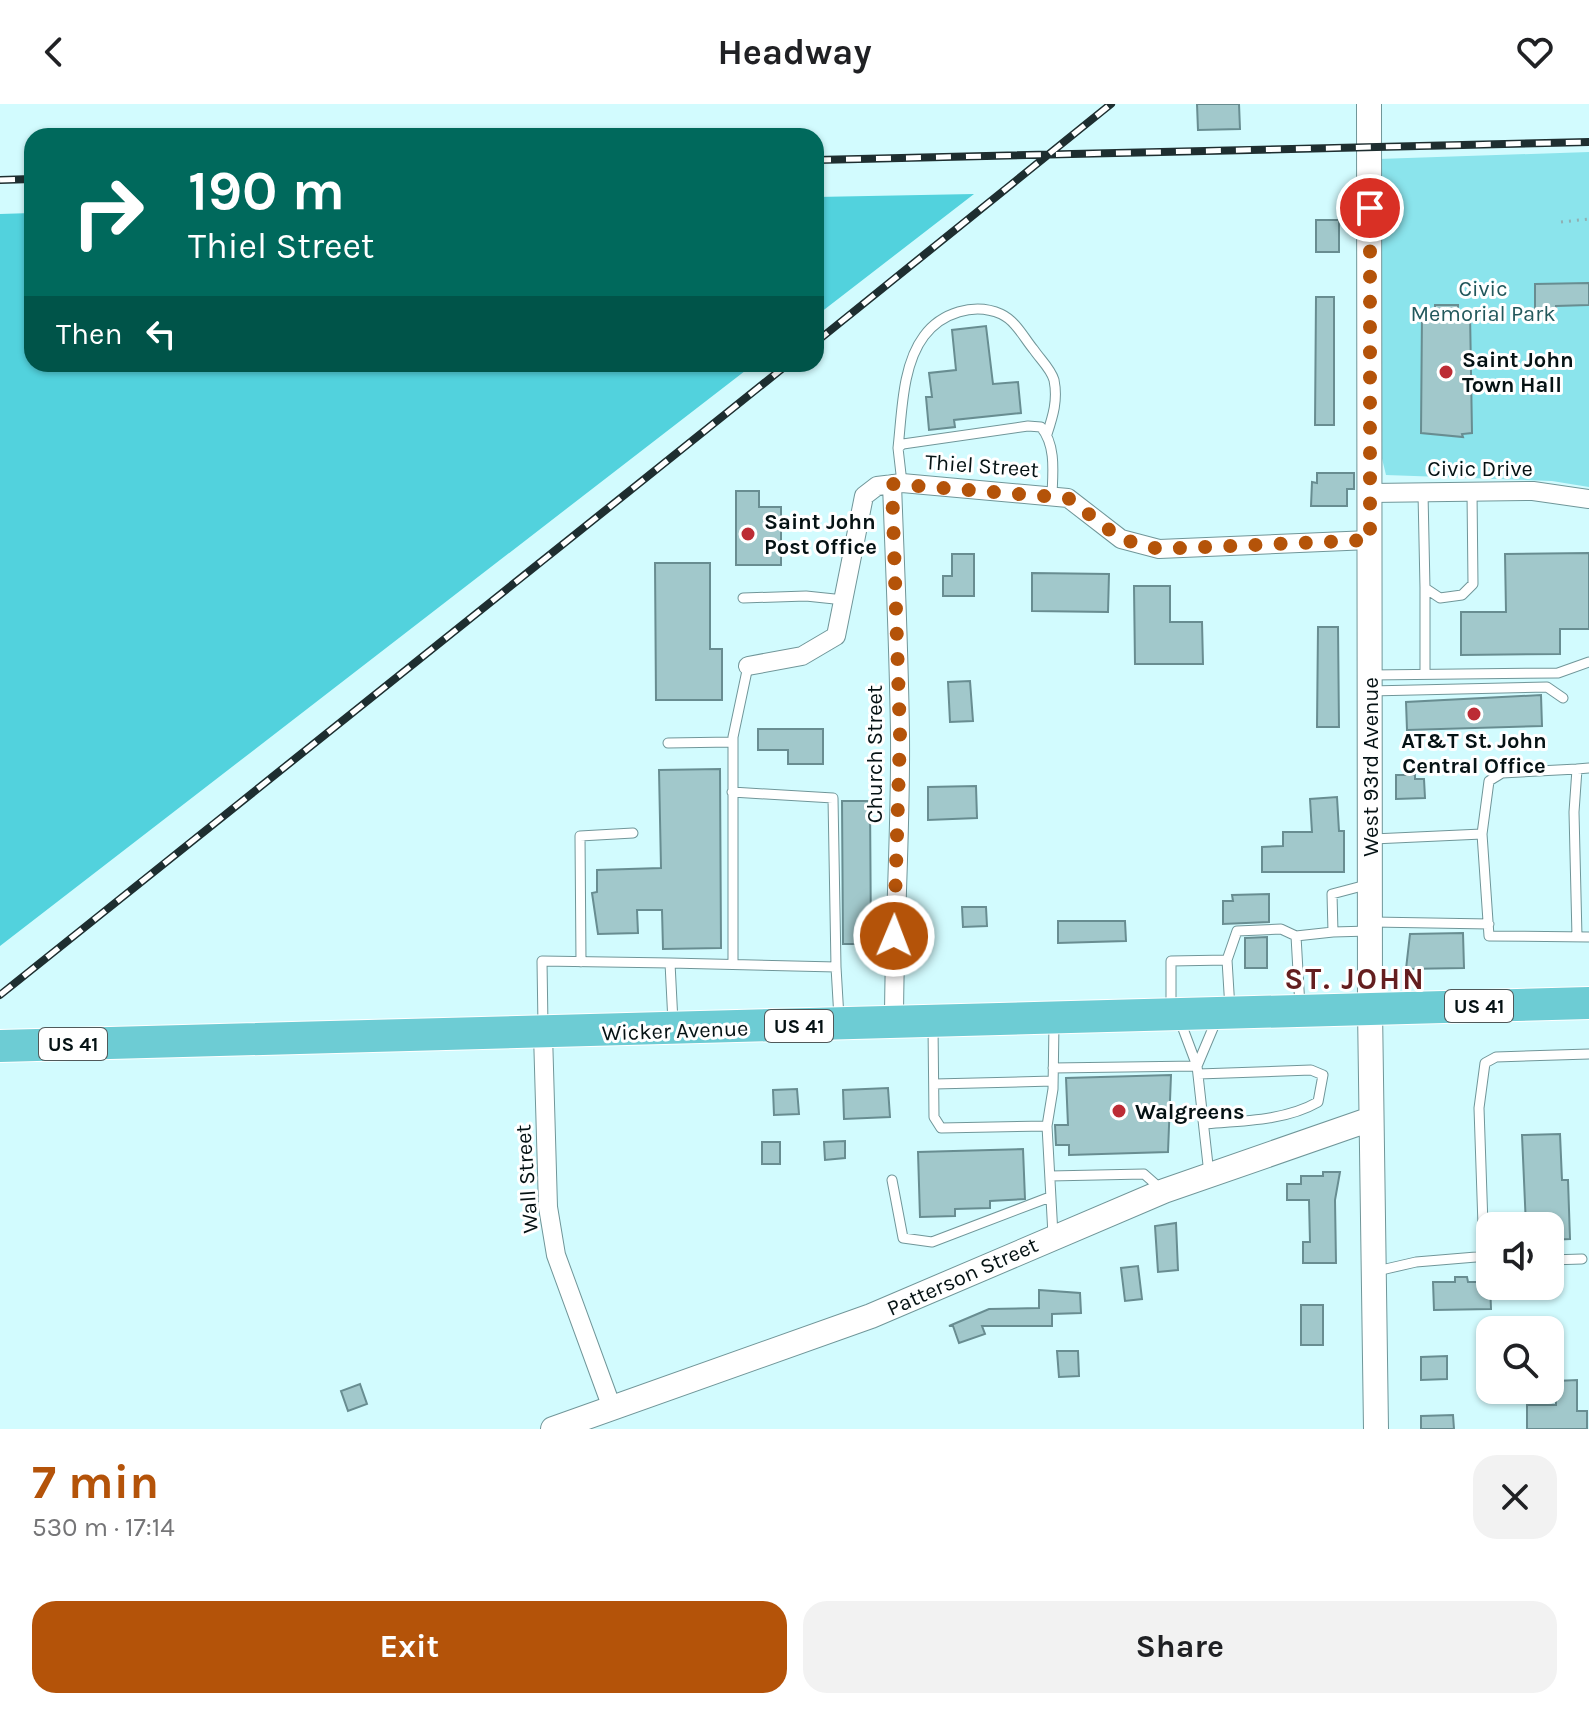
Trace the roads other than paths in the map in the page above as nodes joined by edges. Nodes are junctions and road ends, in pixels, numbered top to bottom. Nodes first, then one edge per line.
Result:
1 (1369, 104) edge
2 (1047, 434) junction
3 (898, 448) junction
4 (897, 484) junction
5 (1472, 492) junction
6 (1371, 493) junction
7 (1423, 493) junction
8 (1052, 494) junction
9 (1589, 499) edge
10 (1370, 540) junction
11 (1425, 588) junction
12 (743, 598) dead end
13 (844, 600) junction
14 (1589, 662) edge
15 (748, 666) joint
16 (1425, 674) junction
17 (1370, 683) junction
18 (1563, 698) dead end
19 (732, 742) junction
20 (668, 743) dead end
21 (1589, 768) edge
22 (1577, 769) junction
23 (732, 792) junction
24 (633, 833) dead end
25 (1482, 834) junction
26 (1370, 839) junction
27 (1370, 884) junction
28 (1489, 924) junction
29 (1370, 926) junction
30 (1333, 932) junction
31 (1296, 936) junction
32 (1577, 937) junction
33 (1589, 937) edge
34 (1227, 960) junction
35 (581, 962) junction
36 (670, 963) junction
37 (733, 964) junction
38 (836, 967) junction
39 (1589, 1003) edge
40 (1370, 1009) junction
41 (1301, 1011) junction
42 (1224, 1013) junction
43 (1174, 1015) junction
44 (1054, 1019) junction
45 (933, 1022) junction
46 (894, 1024) junction
47 (840, 1025) junction
48 (673, 1030) junction
49 (543, 1034) junction
50 (6, 1045) edge
51 (1589, 1054) edge
52 (1053, 1068) junction
53 (1198, 1070) junction
54 (1053, 1081) junction
55 (934, 1084) junction
56 (1371, 1119) junction
57 (1204, 1124) junction
58 (1047, 1126) junction
59 (1209, 1174) junction
60 (1050, 1176) junction
61 (892, 1180) dead end
62 (1164, 1191) junction
63 (1050, 1197) junction
64 (1485, 1212) edge
65 (1053, 1235) junction
66 (1476, 1257) edge
67 (1582, 1259) dead end
68 (1564, 1260) edge
69 (1373, 1272) junction
70 (612, 1408) junction
71 (553, 1429) edge
72 (1376, 1429) edge

1 - 6 street, West 93rd Avenue
2 - 3 lane
2 - 3 lane
2 - 8 lane
3 - 4 lane
4 - 8 street, Thiel Street
4 - 13 street
4 - 46 street, Church Street
5 - 7 street, Civic Drive
5 - 9 street, Civic Drive
5 - 11 lane
6 - 7 street, Civic Drive
6 - 10 street, West 93rd Avenue
7 - 11 lane
8 - 10 street, Thiel Street
10 - 17 street, West 93rd Avenue
11 - 16 lane
12 - 13 lane
13 - 15 street
14 - 16 lane
15 - 19 lane
16 - 17 lane
17 - 18 lane
17 - 26 street, West 93rd Avenue
19 - 20 lane
19 - 23 lane
21 - 22 lane
22 - 25 lane
22 - 32 lane
23 - 37 lane
23 - 38 lane
24 - 35 lane
25 - 26 lane
25 - 28 lane
26 - 27 street, West 93rd Avenue
27 - 29 street, West 93rd Avenue
27 - 30 lane
28 - 29 lane
28 - 32 lane
29 - 30 lane
29 - 40 street, West 93rd Avenue
30 - 31 lane
31 - 34 lane
31 - 41 lane
32 - 33 lane
34 - 42 lane
34 - 43 lane
35 - 36 lane
35 - 49 lane
36 - 37 lane
36 - 48 lane
37 - 38 lane
38 - 47 lane
39 - 40 highway, Wicker Avenue / US 41
40 - 41 highway, Wicker Avenue / US 41
40 - 56 street, West 93rd Avenue
41 - 42 highway, Wicker Avenue / US 41
42 - 43 highway, Wicker Avenue / US 41
42 - 53 lane
43 - 44 highway, Wicker Avenue / US 41
43 - 53 lane
44 - 45 highway, Wicker Avenue / US 41
44 - 52 lane
45 - 46 highway, Wicker Avenue / US 41
45 - 55 lane
46 - 47 highway, Wicker Avenue / US 41
47 - 48 highway, Wicker Avenue / US 41
48 - 49 highway, Wicker Avenue / US 41
49 - 50 highway, Wicker Avenue / US 41
49 - 70 street, Wall Street
51 - 64 lane
52 - 53 lane
52 - 54 lane
53 - 57 lane
53 - 57 lane
54 - 55 lane
54 - 58 lane
55 - 58 lane
56 - 59 street, Patterson Street
56 - 69 street, West 93rd Avenue
57 - 59 lane
58 - 60 lane
59 - 62 street, Patterson Street
60 - 62 lane
60 - 63 lane
61 - 63 lane
62 - 65 street, Patterson Street
63 - 65 lane
65 - 70 street, Patterson Street
66 - 69 lane
67 - 68 lane
69 - 72 street, West 93rd Avenue
70 - 71 street, Patterson Street

